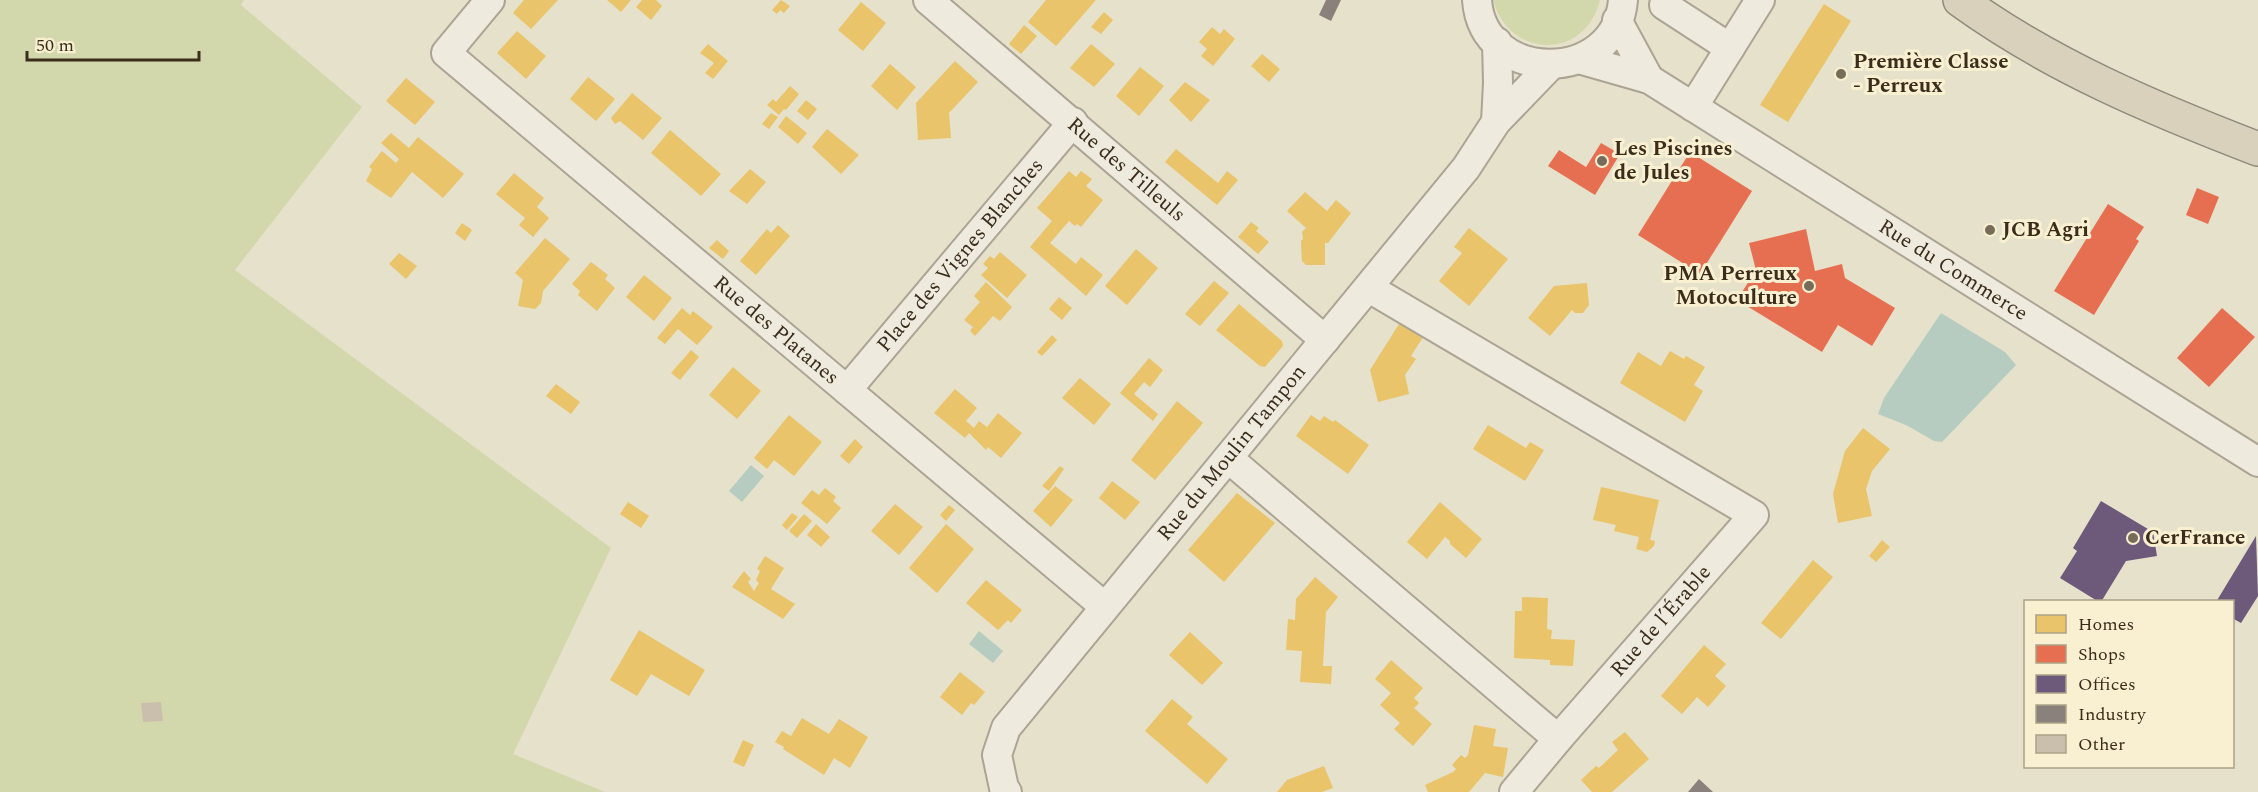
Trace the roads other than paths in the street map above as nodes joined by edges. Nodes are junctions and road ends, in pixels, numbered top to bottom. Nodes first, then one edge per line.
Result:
1 (490, 0) edge
2 (928, 0) edge
3 (1477, 0) edge
4 (1760, 0) edge
5 (1960, 0) edge
6 (1664, 5) dead end
7 (1620, 10) edge
8 (1497, 42) junction
9 (1730, 48) junction
10 (1579, 59) junction
11 (1551, 65) junction
12 (1649, 79) junction
13 (1693, 107) junction
14 (1073, 122) junction
15 (1496, 122) junction
16 (2258, 149) edge
17 (1369, 288) junction
18 (1325, 340) junction
19 (847, 390) junction
20 (1228, 458) junction
21 (2258, 462) edge
22 (1105, 607) junction
23 (1558, 739) junction
24 (1007, 792) edge
25 (1514, 792) edge

1 - 19 street, Rue des Platanes
2 - 14 street, Rue des Tilleuls
3 - 8 street
4 - 9 street
5 - 16 highway
6 - 9 street
7 - 10 street
7 - 12 street, Rue du Commerce
8 - 11 street
8 - 15 street
9 - 13 street
10 - 11 street
10 - 12 street, Rue du Commerce
11 - 15 street, Rue du Moulin Tampon
12 - 13 street, Rue du Commerce
13 - 21 street, Rue du Commerce
14 - 18 street, Rue des Tilleuls
14 - 19 street, Place des Vignes Blanches
15 - 17 street, Rue du Moulin Tampon
17 - 18 street, Rue du Moulin Tampon
17 - 23 street, Rue de l’Érable
18 - 20 street, Rue du Moulin Tampon
19 - 22 street, Rue des Platanes
20 - 22 street, Rue du Moulin Tampon
20 - 23 street
22 - 24 street, Rue du Moulin Tampon
23 - 25 street

